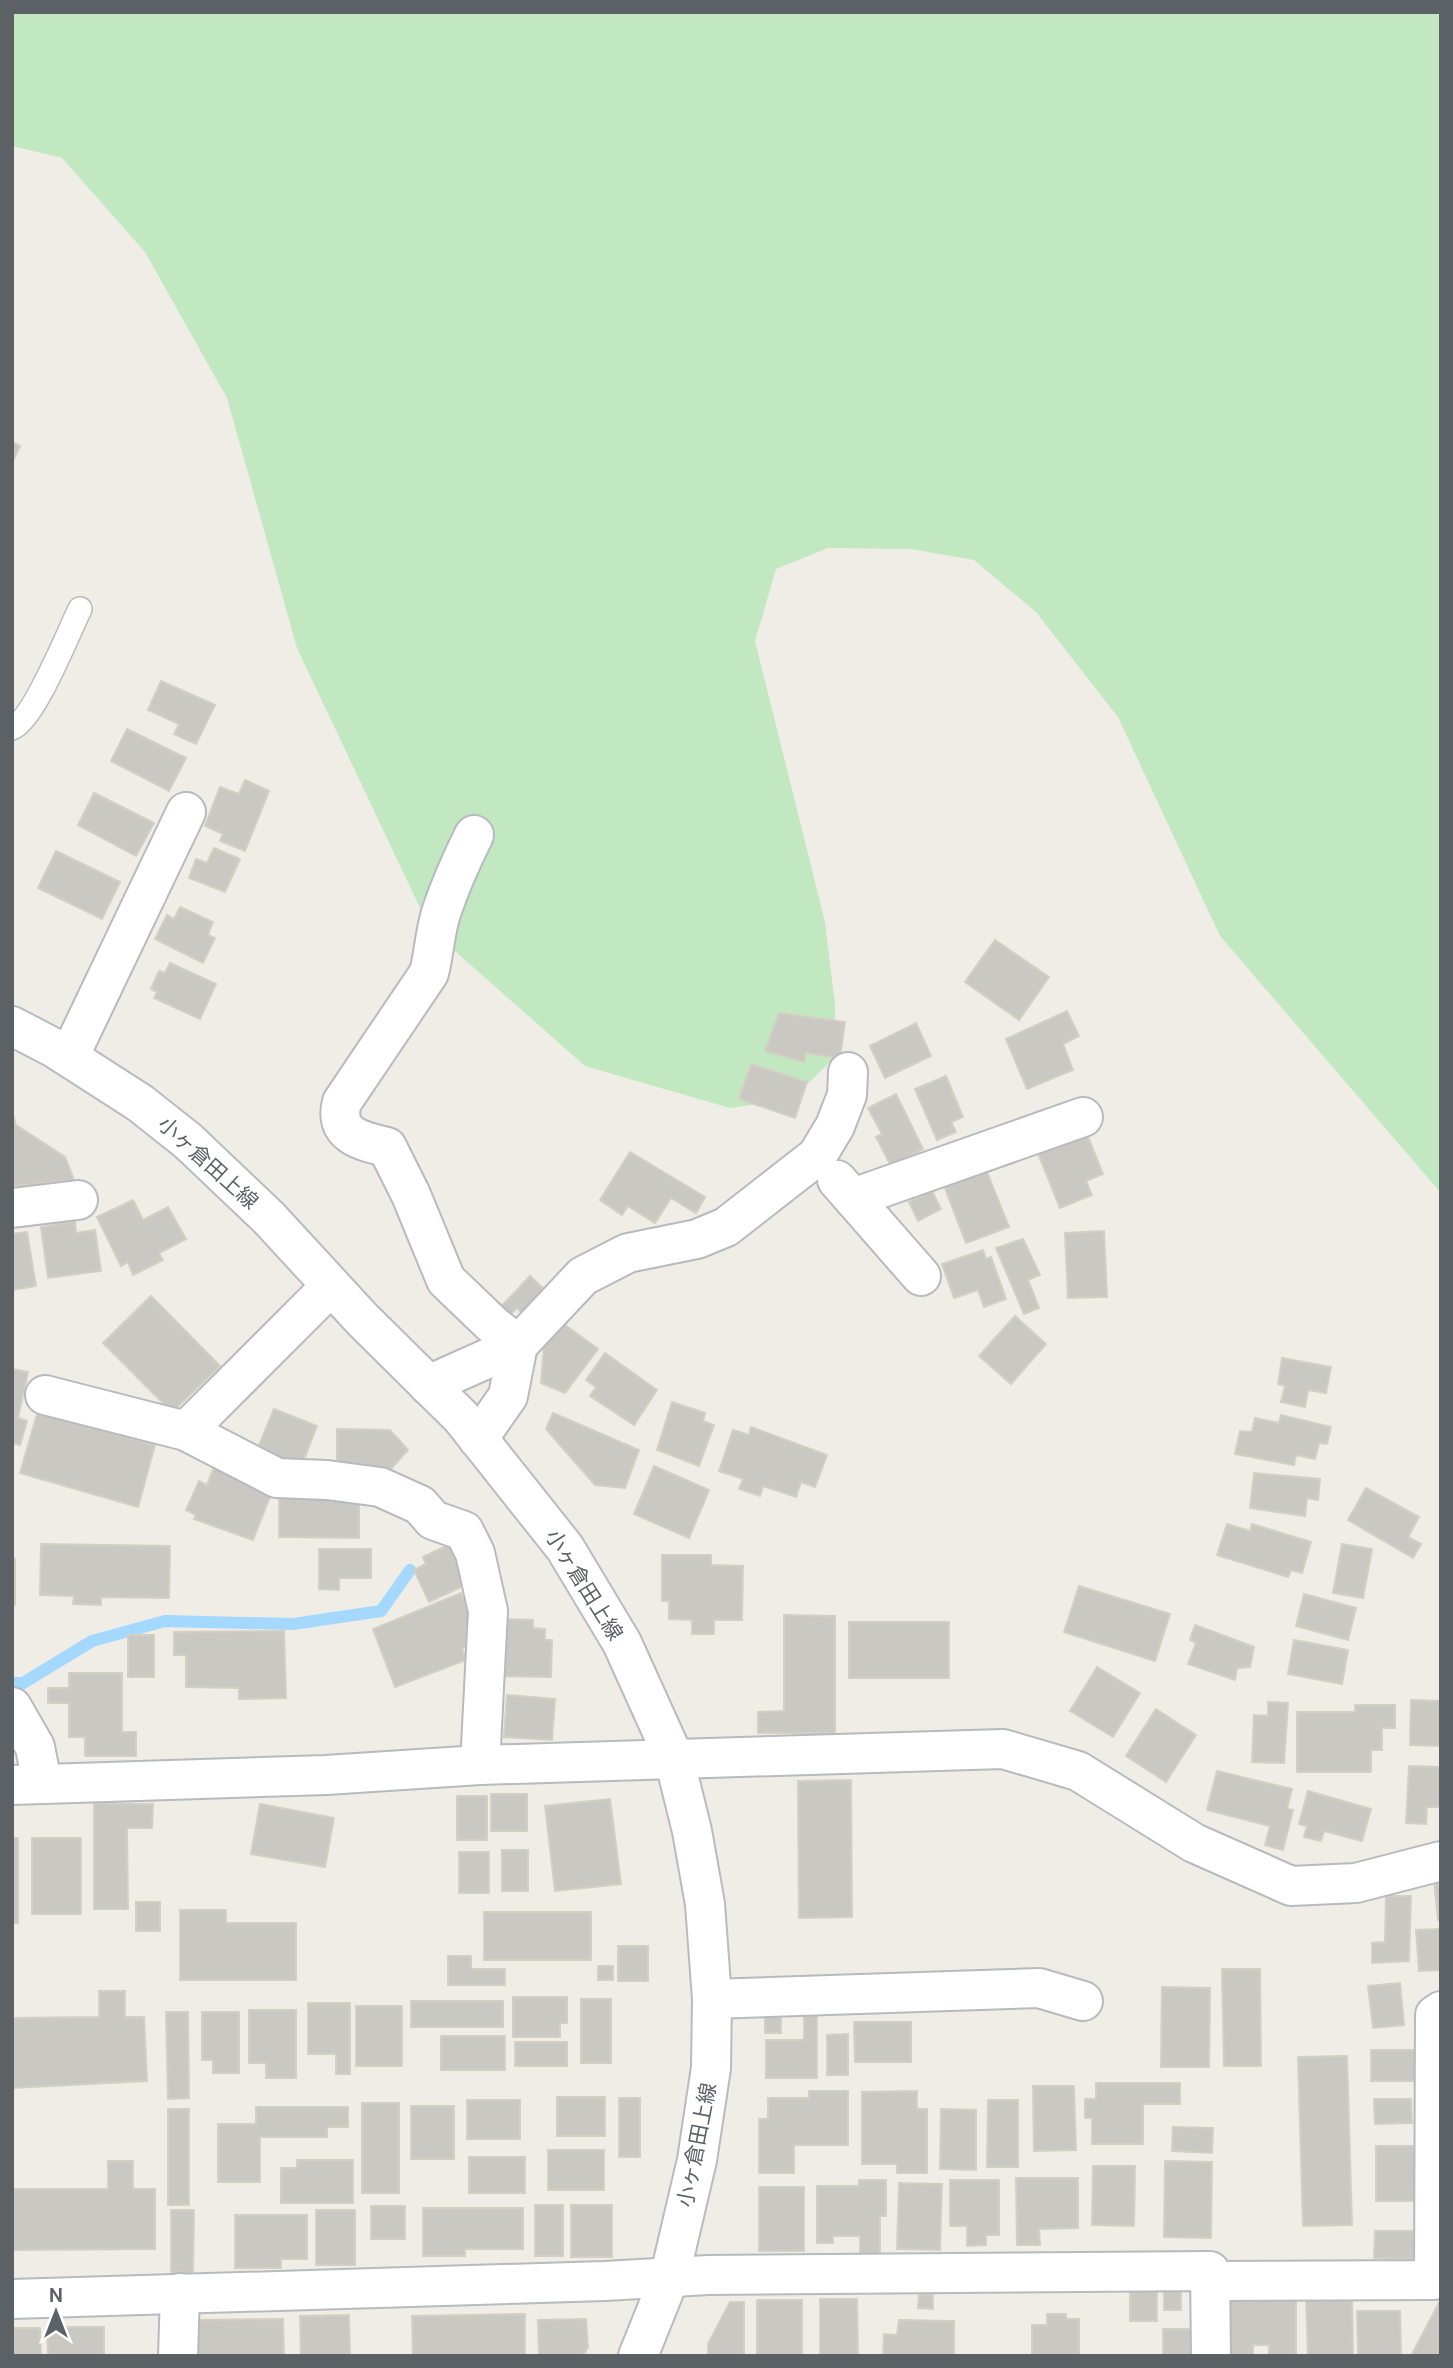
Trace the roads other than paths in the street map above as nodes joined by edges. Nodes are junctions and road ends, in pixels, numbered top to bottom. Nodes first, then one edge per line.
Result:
1 (80, 608) dead end
2 (12, 729) edge
3 (186, 812) dead end
4 (474, 835) dead end
5 (12, 1026) edge
6 (69, 1057) junction
7 (848, 1072) dead end
8 (1083, 1117) dead end
9 (817, 1156) junction
10 (853, 1198) junction
11 (78, 1200) dead end
12 (12, 1208) edge
13 (921, 1276) dead end
14 (331, 1286) junction
15 (518, 1345) junction
16 (428, 1385) junction
17 (45, 1395) dead end
18 (186, 1430) junction
19 (478, 1439) junction
20 (12, 1707) edge
21 (674, 1758) junction
22 (480, 1765) junction
23 (27, 1784) edge
24 (1441, 1861) edge
25 (712, 1999) junction
26 (1083, 2001) dead end
27 (1441, 2011) edge
28 (669, 2279) junction
29 (1210, 2281) junction
30 (180, 2293) junction
31 (12, 2299) edge
32 (178, 2356) edge
33 (638, 2356) edge
34 (1211, 2356) edge

1 - 2 lane
3 - 6 street
4 - 15 street
5 - 6 street, 小ヶ倉田上線
6 - 14 street, 小ヶ倉田上線
7 - 9 street
8 - 10 street
9 - 10 street
9 - 15 street
10 - 13 street
11 - 12 street
14 - 16 street, 小ヶ倉田上線
14 - 18 street
15 - 16 street
15 - 19 street
16 - 19 street, 小ヶ倉田上線
17 - 18 street
18 - 22 street
19 - 21 street, 小ヶ倉田上線
20 - 23 street
21 - 22 street
21 - 24 street
21 - 25 street, 小ヶ倉田上線
22 - 23 street
25 - 26 street
25 - 28 street, 小ヶ倉田上線
27 - 29 street
28 - 29 street
28 - 30 street
28 - 33 street, 小ヶ倉田上線
29 - 34 street
30 - 31 street
30 - 32 street

